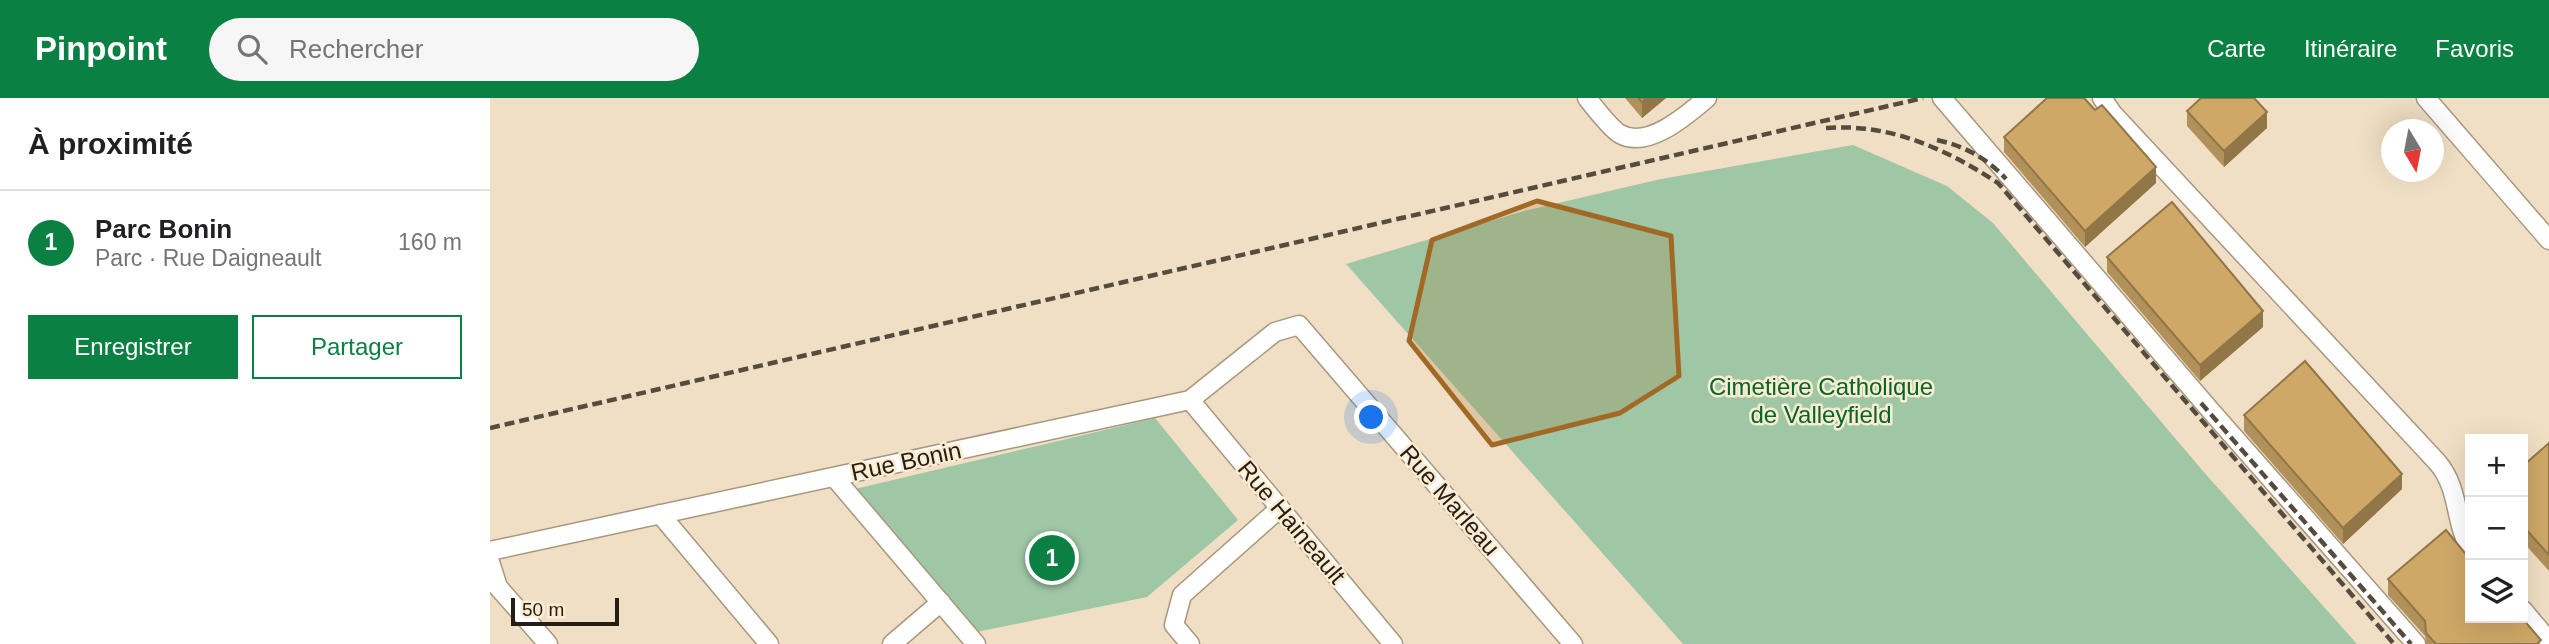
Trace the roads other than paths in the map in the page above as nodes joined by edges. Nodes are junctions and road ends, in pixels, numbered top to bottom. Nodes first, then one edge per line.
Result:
1 (1587, 98) edge
2 (1707, 98) edge
3 (1942, 98) edge
4 (2102, 98) edge
5 (2426, 98) edge
6 (2549, 240) edge
7 (1299, 325) joint
8 (1190, 400) junction
9 (834, 477) junction
10 (1280, 508) junction
11 (660, 514) junction
12 (2465, 539) edge
13 (490, 551) edge
14 (490, 562) edge
15 (941, 602) junction
16 (2528, 616) edge
17 (2549, 640) edge
18 (548, 644) edge
19 (769, 644) edge
20 (892, 644) edge
21 (976, 644) edge
22 (1190, 644) edge
23 (1393, 644) edge
24 (1573, 644) edge
25 (2416, 644) edge

1 - 2 street
3 - 25 street
4 - 12 street
5 - 6 street
7 - 8 street, Rue Bonin
7 - 24 street, Rue Marleau
8 - 9 street, Rue Bonin
8 - 10 street, Rue Haineault
9 - 11 street, Rue Bonin
9 - 15 street
10 - 22 street
10 - 23 street, Rue Haineault
11 - 13 street, Rue Bonin
11 - 19 street
14 - 18 street
15 - 20 street
15 - 21 street
16 - 17 street

